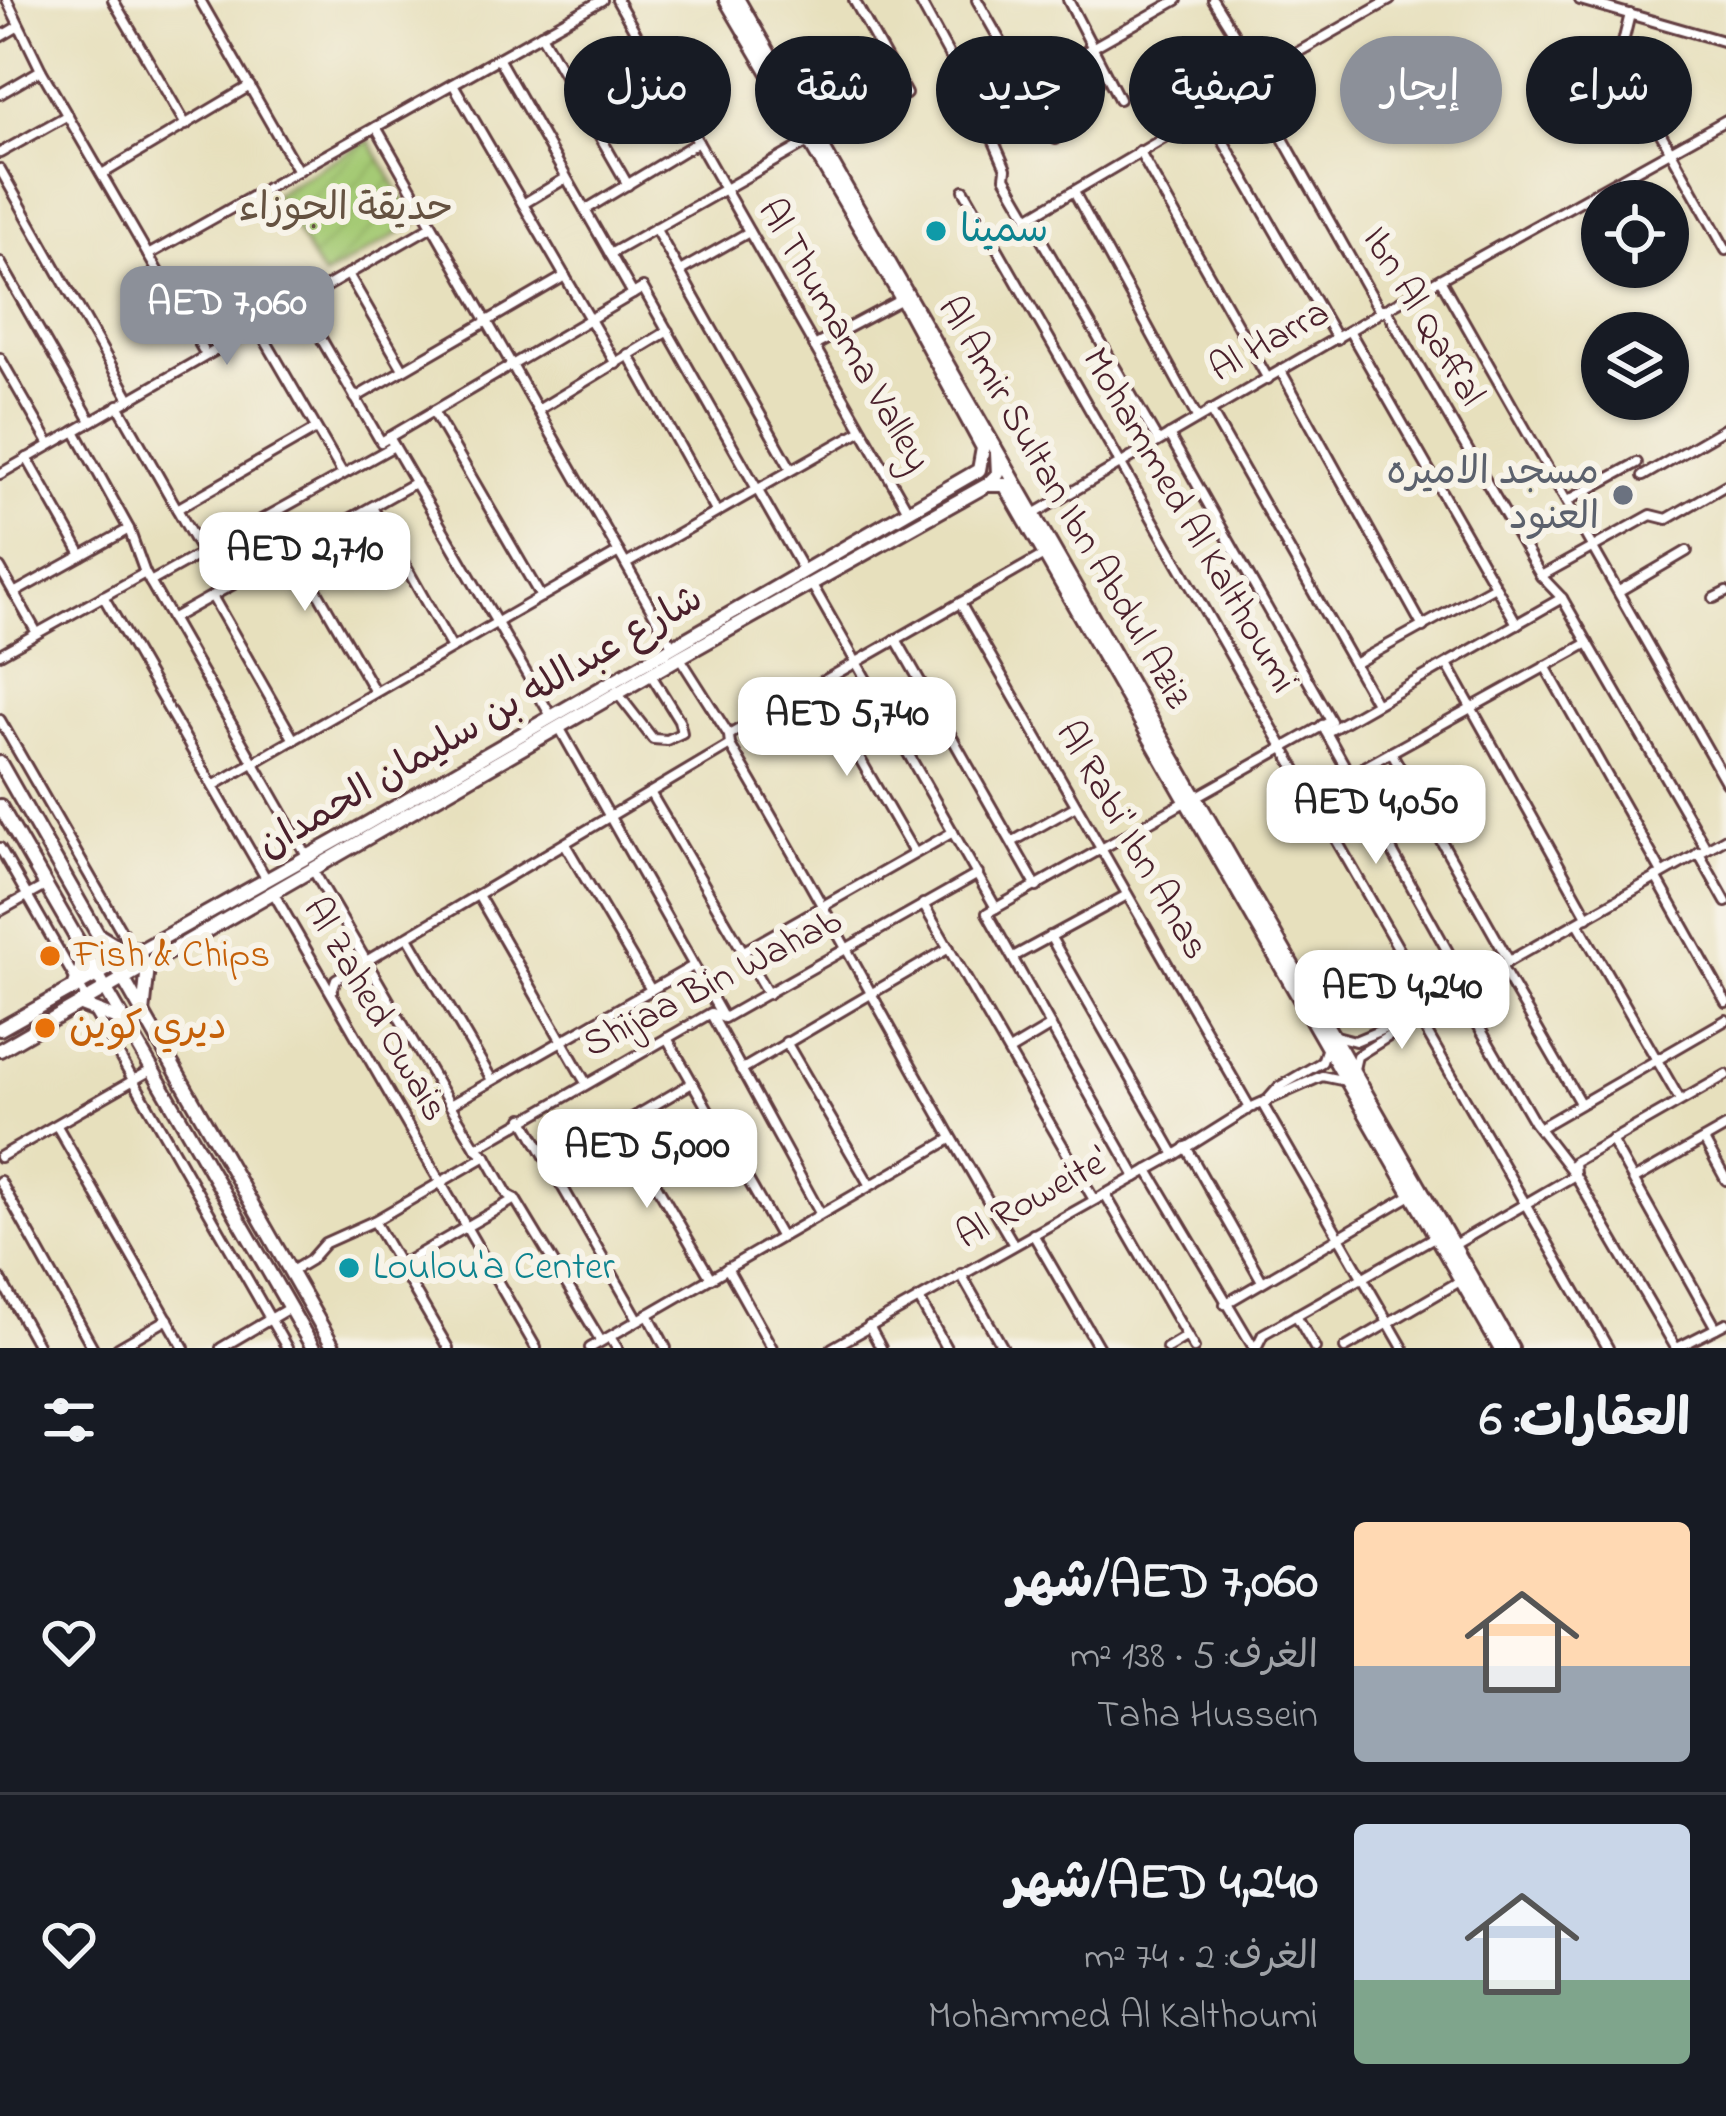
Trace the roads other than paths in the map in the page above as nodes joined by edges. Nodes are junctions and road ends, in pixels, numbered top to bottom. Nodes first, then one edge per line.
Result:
1 (7, 0) edge
2 (113, 0) edge
3 (200, 0) edge
4 (602, 0) edge
5 (617, 0) edge
6 (726, 0) edge
7 (738, 0) edge
8 (854, 0) edge
9 (919, 0) edge
10 (977, 0) edge
11 (1068, 0) edge
12 (1177, 0) edge
13 (1213, 0) edge
14 (1390, 0) edge
15 (1580, 0) edge
16 (1162, 4) edge
17 (1630, 14) junction
18 (17, 27) junction
19 (541, 34) junction
20 (638, 36) edge
21 (874, 36) edge
22 (998, 36) edge
23 (1087, 36) edge
24 (0, 37) edge
25 (1105, 40) edge
26 (1316, 42) edge
27 (1726, 42) edge
28 (755, 49) edge
29 (498, 58) junction
30 (40, 70) junction
31 (1105, 72) edge
32 (453, 84) junction
33 (250, 86) junction
34 (0, 94) edge
35 (1119, 99) dead end
36 (68, 115) junction
37 (1726, 121) edge
38 (186, 125) junction
39 (376, 127) junction
40 (695, 144) edge
41 (699, 144) edge
42 (804, 144) edge
43 (811, 144) edge
44 (1152, 144) edge
45 (1225, 144) edge
46 (1139, 151) junction
47 (1670, 152) junction
48 (0, 153) edge
49 (0, 169) edge
50 (298, 171) junction
51 (102, 174) junction
52 (566, 178) junction
53 (628, 184) junction
54 (724, 188) junction
55 (964, 190) dead end
56 (1073, 192) junction
57 (523, 204) junction
58 (585, 210) junction
59 (1028, 218) junction
60 (432, 226) junction
61 (656, 228) junction
62 (749, 232) junction
63 (1726, 250) edge
64 (610, 254) junction
65 (148, 255) junction
66 (0, 262) edge
67 (680, 271) junction
68 (348, 274) junction
69 (565, 276) junction
70 (1440, 279) junction
71 (633, 294) junction
72 (902, 299) junction
73 (300, 302) junction
74 (1386, 309) junction
75 (590, 319) junction
76 (487, 321) junction
77 (256, 326) junction
78 (668, 331) junction
79 (1350, 332) junction
80 (1337, 339) junction
81 (814, 346) junction
82 (628, 354) junction
83 (206, 355) junction
84 (0, 358) edge
85 (616, 364) junction
86 (512, 365) junction
87 (403, 369) junction
88 (1281, 370) junction
89 (1268, 379) junction
90 (355, 398) junction
91 (130, 399) junction
92 (118, 405) junction
93 (538, 410) junction
94 (1210, 410) junction
95 (433, 411) junction
96 (1197, 417) junction
97 (91, 421) junction
98 (1726, 428) edge
99 (316, 429) junction
100 (74, 430) junction
101 (862, 430) junction
102 (1169, 435) junction
103 (1158, 441) junction
104 (388, 442) junction
105 (50, 445) junction
106 (27, 458) junction
107 (1636, 463) dead end
108 (1121, 464) junction
109 (995, 467) junction
110 (791, 470) junction
111 (0, 474) edge
112 (343, 474) junction
113 (1643, 476) dead end
114 (416, 482) junction
115 (1726, 485) edge
116 (758, 488) junction
117 (1567, 501) junction
118 (372, 507) junction
119 (177, 509) junction
120 (716, 511) junction
121 (909, 513) junction
122 (273, 514) junction
123 (1034, 514) junction
124 (129, 529) junction
125 (1592, 546) junction
126 (294, 550) junction
127 (1687, 551) dead end
128 (619, 552) junction
129 (202, 553) junction
130 (82, 555) junction
131 (1046, 555) junction
132 (626, 564) junction
133 (0, 568) edge
134 (1541, 576) junction
135 (807, 577) junction
136 (148, 578) junction
137 (1493, 587) junction
138 (1619, 591) junction
139 (1726, 592) edge
140 (14, 593) junction
141 (103, 596) junction
142 (212, 596) junction
143 (541, 597) junction
144 (1562, 598) junction
145 (1714, 598) dead end
146 (960, 603) junction
147 (171, 620) junction
148 (496, 624) junction
149 (1517, 624) junction
150 (1424, 626) junction
151 (38, 633) junction
152 (896, 639) junction
153 (1588, 643) junction
154 (452, 648) junction
155 (676, 652) junction
156 (0, 654) edge
157 (856, 662) junction
158 (1354, 664) junction
159 (1448, 664) junction
160 (1545, 665) junction
161 (651, 675) junction
162 (817, 684) junction
163 (375, 692) junction
164 (618, 694) junction
165 (1376, 704) junction
166 (1472, 706) junction
167 (0, 719) edge
168 (556, 722) junction
169 (1327, 726) junction
170 (294, 740) junction
171 (730, 740) junction
172 (1284, 747) junction
173 (1391, 752) junction
174 (0, 763) edge
175 (253, 763) junction
176 (1350, 776) junction
177 (1726, 782) edge
178 (213, 787) junction
179 (651, 794) junction
180 (1191, 799) junction
181 (0, 806) edge
182 (1076, 806) junction
183 (610, 816) junction
184 (953, 832) junction
185 (1726, 838) edge
186 (1012, 842) junction
187 (565, 844) junction
188 (0, 848) edge
189 (1702, 850) junction
190 (1101, 851) junction
191 (914, 853) junction
192 (310, 862) junction
193 (978, 874) junction
194 (1659, 875) junction
195 (272, 884) junction
196 (47, 886) junction
197 (1036, 886) junction
198 (27, 895) junction
199 (478, 895) junction
200 (1127, 895) junction
201 (1726, 902) edge
202 (923, 904) junction
203 (826, 906) junction
204 (0, 911) edge
205 (991, 911) junction
206 (1588, 917) junction
207 (1578, 923) junction
208 (122, 932) dead end
209 (97, 934) junction
210 (1050, 936) junction
211 (408, 937) junction
212 (81, 945) junction
213 (848, 948) junction
214 (949, 949) junction
215 (143, 950) junction
216 (744, 951) junction
217 (1013, 957) junction
218 (366, 961) junction
219 (1505, 963) junction
220 (115, 965) junction
221 (148, 966) junction
222 (693, 966) junction
223 (98, 975) junction
224 (127, 979) junction
225 (76, 987) junction
226 (1463, 989) junction
227 (107, 990) junction
228 (651, 990) junction
229 (873, 993) junction
230 (768, 994) junction
231 (332, 995) junction
232 (1726, 1002) edge
233 (85, 1005) junction
234 (1432, 1006) junction
235 (711, 1013) junction
236 (143, 1015) junction
237 (1418, 1015) junction
238 (724, 1018) junction
239 (1726, 1020) edge
240 (126, 1023) junction
241 (1051, 1026) junction
242 (0, 1029) edge
243 (667, 1038) junction
244 (1329, 1038) junction
245 (562, 1042) junction
246 (786, 1042) junction
247 (0, 1051) edge
248 (1009, 1052) junction
249 (1657, 1060) junction
250 (154, 1068) junction
251 (741, 1070) junction
252 (1726, 1075) edge
253 (1351, 1077) junction
254 (134, 1080) junction
255 (492, 1081) junction
256 (692, 1082) junction
257 (586, 1084) junction
258 (1680, 1100) junction
259 (1580, 1103) junction
260 (449, 1105) junction
261 (1263, 1105) junction
262 (1250, 1108) junction
263 (523, 1118) junction
264 (621, 1124) junction
265 (57, 1126) junction
266 (1726, 1127) edge
267 (1539, 1128) junction
268 (951, 1138) junction
269 (1611, 1140) junction
270 (1704, 1140) junction
271 (1186, 1147) junction
272 (476, 1148) junction
273 (1175, 1155) junction
274 (0, 1156) edge
275 (486, 1156) junction
276 (552, 1166) junction
277 (1148, 1170) junction
278 (1575, 1175) junction
279 (1136, 1177) junction
280 (1635, 1179) junction
281 (1726, 1180) edge
282 (0, 1181) edge
283 (439, 1182) junction
284 (869, 1184) junction
285 (1105, 1194) junction
286 (1412, 1194) junction
287 (515, 1199) junction
288 (1094, 1200) junction
289 (1526, 1204) junction
290 (820, 1213) junction
291 (374, 1221) junction
292 (466, 1228) junction
293 (1033, 1234) junction
294 (780, 1236) junction
295 (1436, 1236) junction
296 (1338, 1237) junction
297 (1014, 1245) junction
298 (1452, 1245) junction
299 (400, 1265) junction
300 (727, 1268) junction
301 (290, 1272) junction
302 (961, 1274) junction
303 (710, 1277) junction
304 (1362, 1277) junction
305 (0, 1278) edge
306 (1262, 1281) junction
307 (1460, 1281) junction
308 (919, 1299) junction
309 (1225, 1304) junction
310 (289, 1307) junction
311 (1295, 1315) junction
312 (643, 1317) junction
313 (168, 1319) junction
314 (270, 1320) junction
315 (1388, 1322) junction
316 (869, 1326) junction
317 (1721, 1326) edge
318 (326, 1333) junction
319 (1187, 1336) junction
320 (606, 1339) junction
321 (39, 1348) edge
322 (93, 1348) edge
323 (118, 1348) edge
324 (184, 1348) edge
325 (220, 1348) edge
326 (287, 1348) edge
327 (313, 1348) edge
328 (334, 1348) edge
329 (448, 1348) edge
330 (536, 1348) edge
331 (590, 1348) edge
332 (617, 1348) edge
333 (666, 1348) edge
334 (772, 1348) edge
335 (832, 1348) edge
336 (881, 1348) edge
337 (946, 1348) edge
338 (1004, 1348) edge
339 (1099, 1348) edge
340 (1167, 1348) edge
341 (1194, 1348) edge
342 (1255, 1348) edge
343 (1315, 1348) edge
344 (1345, 1348) edge
345 (1403, 1348) edge
346 (1500, 1348) edge
347 (1512, 1348) edge
348 (1608, 1348) edge
349 (1677, 1348) edge

1 - 18 street
2 - 38 street
3 - 33 street
4 - 19 street
5 - 20 street, Al Thumama Valley
6 - 28 street
7 - 109 street, Al Amir Sultan Ibn Abdul Aziz
8 - 21 street
9 - 59 street
10 - 22 street
11 - 23 street
12 - 16 street
13 - 74 street, Ibn Al Qaffal
14 - 26 street
15 - 17 street
16 - 25 street
17 - 27 street
17 - 47 street
18 - 24 street
18 - 30 street
19 - 29 street
19 - 53 street
29 - 32 street
29 - 52 street
30 - 34 street
30 - 36 street
31 - 35 street
32 - 39 street
32 - 57 street
33 - 38 street
33 - 50 street
36 - 48 street
36 - 51 street
37 - 47 street, Al Harra
38 - 51 street
39 - 50 street
39 - 60 street
40 - 53 street
41 - 54 street, Al Thumama Valley
42 - 54 street
43 - 72 street
44 - 46 street
45 - 80 street
46 - 56 street
46 - 89 street
47 - 63 street
47 - 70 street, Al Harra
49 - 91 street
50 - 65 street
51 - 65 street
52 - 57 street
52 - 58 street
53 - 58 street
54 - 61 street
54 - 62 street, Al Thumama Valley
55 - 108 street, Mohammed Al Kalthoumi
56 - 59 street
56 - 96 street
57 - 69 street
58 - 64 street
59 - 103 street
60 - 68 street
60 - 76 street
61 - 64 street
61 - 67 street
62 - 67 street
62 - 81 street, Al Thumama Valley
64 - 71 street
65 - 83 street
66 - 97 street
67 - 110 street
68 - 73 street
68 - 87 street
69 - 75 street
69 - 76 street
70 - 74 street, Al Harra
70 - 117 street
71 - 75 street
71 - 78 street
72 - 81 street
72 - 109 street
73 - 77 street
73 - 90 street
74 - 79 street, Al Harra
74 - 134 street, Ibn Al Qaffal
75 - 85 street
75 - 86 street
76 - 86 street
76 - 87 street
77 - 83 street
77 - 99 street
78 - 82 street
78 - 116 street
79 - 80 street, Al Harra
79 - 137 street
80 - 88 street, Al Harra
81 - 101 street, Al Thumama Valley
82 - 85 street
82 - 120 street
83 - 91 street
84 - 105 street
85 - 93 street
86 - 93 street
86 - 95 street
87 - 90 street
88 - 89 street, Al Harra
88 - 150 street
89 - 94 street, Al Harra
90 - 104 street
91 - 92 street
92 - 97 street
92 - 119 street
93 - 128 street
94 - 96 street, Al Harra
94 - 158 street
95 - 104 street
95 - 143 street
96 - 102 street, Al Harra
97 - 100 street
98 - 113 street
99 - 112 street
99 - 119 street
100 - 105 street
100 - 124 street
101 - 110 street
101 - 121 street, Al Thumama Valley
102 - 103 street, Al Harra
102 - 169 street
103 - 108 street, Al Harra
104 - 112 street
104 - 114 street
105 - 106 street
106 - 111 street
106 - 130 street
107 - 117 street
108 - 123 street, Al Harra
108 - 172 street, Mohammed Al Kalthoumi
109 - 121 street, شارع عبدالله بن سليمان الحمدان
109 - 123 street, Al Amir Sultan Ibn Abdul Aziz
109 - 131 street, Al Amir Sultan Ibn Abdul Aziz
109 - 135 street, شارع عبدالله بن سليمان الحمدان
110 - 116 street
112 - 122 street
114 - 118 street
114 - 148 street
115 - 125 street
116 - 120 street
116 - 135 street
117 - 125 street
118 - 126 street
118 - 154 street
119 - 129 street
120 - 132 street
121 - 135 street, شارع عبدالله بن سليمان الحمدان
122 - 126 street
122 - 129 street
123 - 180 street, Al Amir Sultan Ibn Abdul Aziz
124 - 130 street
124 - 136 street
125 - 134 street
125 - 138 street
126 - 142 street
126 - 163 street
127 - 138 street
128 - 132 street
128 - 143 street
129 - 136 street
130 - 140 street
131 - 146 street
131 - 180 street, Al Amir Sultan Ibn Abdul Aziz
132 - 155 street
133 - 140 street
134 - 144 street, Ibn Al Qaffal
135 - 155 street, شارع عبدالله بن سليمان الحمدان
135 - 157 street
136 - 141 street
136 - 147 street
137 - 149 street
137 - 150 street
138 - 177 street
139 - 145 street
140 - 151 street
141 - 151 street
141 - 178 street, Al Zahed Owais
142 - 147 street
142 - 170 street
143 - 148 street
144 - 149 street
144 - 153 street, Ibn Al Qaffal
146 - 152 street
146 - 182 street, Al Rabi' Ibn Anas
147 - 175 street
148 - 154 street
148 - 168 street
149 - 159 street
150 - 158 street
151 - 156 street
152 - 157 street
152 - 186 street
153 - 160 street
153 - 189 street, Ibn Al Qaffal
154 - 163 street
155 - 161 street, شارع عبدالله بن سليمان الحمدان
155 - 168 street, شارع عبدالله بن سليمان الحمدان
155 - 171 street
157 - 162 street
157 - 184 street
158 - 165 street
159 - 165 street
159 - 166 street
160 - 166 street
160 - 194 street
161 - 164 street, شارع عبدالله بن سليمان الحمدان
161 - 164 street
162 - 171 street
162 - 191 street
163 - 170 street
164 - 168 street, شارع عبدالله بن سليمان الحمدان
165 - 169 street
166 - 173 street
166 - 206 street
167 - 208 street
168 - 183 street
168 - 192 street, شارع عبدالله بن سليمان الحمدان
169 - 172 street
169 - 176 street
170 - 175 street
171 - 179 street
171 - 203 street
172 - 180 street
172 - 234 street, Mohammed Al Kalthoumi
173 - 176 street
173 - 219 street
174 - 209 street
175 - 178 street
175 - 192 street
176 - 226 street
178 - 195 street, Al Zahed Owais
179 - 183 street
179 - 216 street
180 - 190 street
180 - 244 street, Al Amir Sultan Ibn Abdul Aziz
181 - 196 street
182 - 186 street
182 - 190 street, Al Rabi' Ibn Anas
183 - 187 street
183 - 222 street
184 - 191 street
184 - 193 street
185 - 189 street
186 - 197 street
187 - 199 street
187 - 228 street
188 - 198 street
189 - 194 street
189 - 201 street, Ibn Al Qaffal
190 - 197 street
190 - 200 street, Al Rabi' Ibn Anas
191 - 203 street
192 - 195 street, شارع عبدالله بن سليمان الحمدان
192 - 218 street
193 - 202 street, Shijaa Bin Wahab
193 - 205 street
194 - 206 street
194 - 232 street
195 - 215 street, شارع عبدالله بن سليمان الحمدان
195 - 221 street, شارع عبدالله بن سليمان الحمدان
195 - 231 street, Al Zahed Owais
196 - 198 street
196 - 212 street
197 - 205 street
198 - 204 street
198 - 225 street
199 - 211 street
199 - 245 street
200 - 210 street
200 - 262 street, Al Rabi' Ibn Anas
202 - 213 street, Shijaa Bin Wahab
202 - 214 street
203 - 213 street
203 - 216 street
205 - 217 street
206 - 207 street
207 - 219 street
207 - 249 street
209 - 215 street
209 - 220 street
210 - 217 street
210 - 273 street
211 - 218 street
211 - 255 street
212 - 223 street
212 - 225 street
213 - 229 street
213 - 230 street, Shijaa Bin Wahab
214 - 229 street
214 - 248 street
215 - 220 street, شارع عبدالله بن سليمان الحمدان
216 - 230 street
217 - 241 street
218 - 231 street
218 - 260 street
219 - 226 street
219 - 259 street
220 - 223 street, شارع عبدالله بن سليمان الحمدان
220 - 224 street
221 - 224 street, شارع عبدالله بن سليمان الحمدان
221 - 236 street
222 - 228 street
222 - 238 street
223 - 225 street, شارع عبدالله بن سليمان الحمدان
223 - 227 street
224 - 227 street, شارع عبدالله بن سليمان الحمدان
224 - 236 street
225 - 233 street
225 - 242 street, شارع عبدالله بن سليمان الحمدان
226 - 234 street
226 - 267 street
227 - 233 street, شارع عبدالله بن سليمان الحمدان
227 - 240 street
228 - 245 street
229 - 246 street
229 - 268 street
230 - 238 street, Shijaa Bin Wahab
231 - 283 street, Al Zahed Owais
233 - 240 street
233 - 247 street, شارع عبدالله بن سليمان الحمدان
233 - 254 street
234 - 237 street
235 - 238 street, Shijaa Bin Wahab
235 - 243 street, Shijaa Bin Wahab
235 - 251 street
236 - 301 street
237 - 244 street
237 - 253 street
237 - 289 street
239 - 249 street
240 - 250 street
241 - 248 street
241 - 279 street
243 - 256 street
243 - 257 street, Shijaa Bin Wahab
244 - 253 street, Al Amir Sultan Ibn Abdul Aziz
244 - 261 street, Al Roweite'
245 - 255 street
245 - 257 street
246 - 251 street
246 - 284 street
248 - 288 street
249 - 258 street
249 - 259 street
250 - 254 street
250 - 310 street
251 - 290 street
252 - 258 street
253 - 261 street, Al Roweite'
253 - 286 street, Al Amir Sultan Ibn Abdul Aziz
253 - 298 street, Al Amir Sultan Ibn Abdul Aziz
254 - 265 street
254 - 314 street
255 - 260 street
256 - 264 street
256 - 294 street
257 - 263 street, Shijaa Bin Wahab
258 - 269 street
259 - 267 street
260 - 272 street
261 - 262 street, Al Roweite'
261 - 296 street
262 - 271 street, Al Roweite'
263 - 272 street, Shijaa Bin Wahab
263 - 276 street
264 - 276 street
264 - 303 street
265 - 274 street
265 - 313 street
266 - 270 street
267 - 278 street
268 - 284 street
268 - 297 street
269 - 278 street
269 - 280 street
270 - 280 street
270 - 281 street
271 - 273 street, Al Roweite'
271 - 306 street
272 - 275 street
273 - 277 street, Al Roweite'
275 - 283 street
275 - 287 street
276 - 312 street
277 - 279 street, Al Roweite'
277 - 309 street
278 - 289 street
278 - 349 street
279 - 285 street, Al Roweite'
280 - 317 street
282 - 322 street
283 - 291 street
283 - 292 street, Al Zahed Owais
284 - 290 street
285 - 288 street, Al Roweite'
285 - 319 street
286 - 295 street, Al Amir Sultan Ibn Abdul Aziz
286 - 296 street
287 - 292 street
287 - 320 street
288 - 293 street, Al Roweite'
289 - 298 street
289 - 348 street
290 - 294 street
291 - 299 street
291 - 301 street
292 - 299 street
292 - 330 street, Al Zahed Owais
293 - 297 street, Al Roweite'
293 - 339 street
294 - 300 street
295 - 304 street
295 - 307 street, Al Amir Sultan Ibn Abdul Aziz
296 - 304 street
296 - 306 street
297 - 302 street, Al Roweite'
298 - 347 street, Al Amir Sultan Ibn Abdul Aziz
299 - 329 street
300 - 303 street
300 - 334 street
301 - 318 street
302 - 308 street, Al Roweite'
302 - 338 street
303 - 312 street
304 - 311 street
304 - 315 street
305 - 321 street
306 - 309 street
307 - 315 street
307 - 346 street, Al Amir Sultan Ibn Abdul Aziz
308 - 316 street, Al Roweite'
308 - 337 street
309 - 342 street
310 - 314 street
310 - 318 street
310 - 327 street
311 - 342 street
311 - 343 street
312 - 320 street
312 - 333 street
313 - 323 street
313 - 324 street
314 - 325 street
314 - 326 street
315 - 344 street
315 - 345 street
316 - 335 street, Al Roweite'
316 - 336 street
317 - 349 street
318 - 328 street
319 - 340 street
319 - 341 street
320 - 331 street
320 - 332 street

